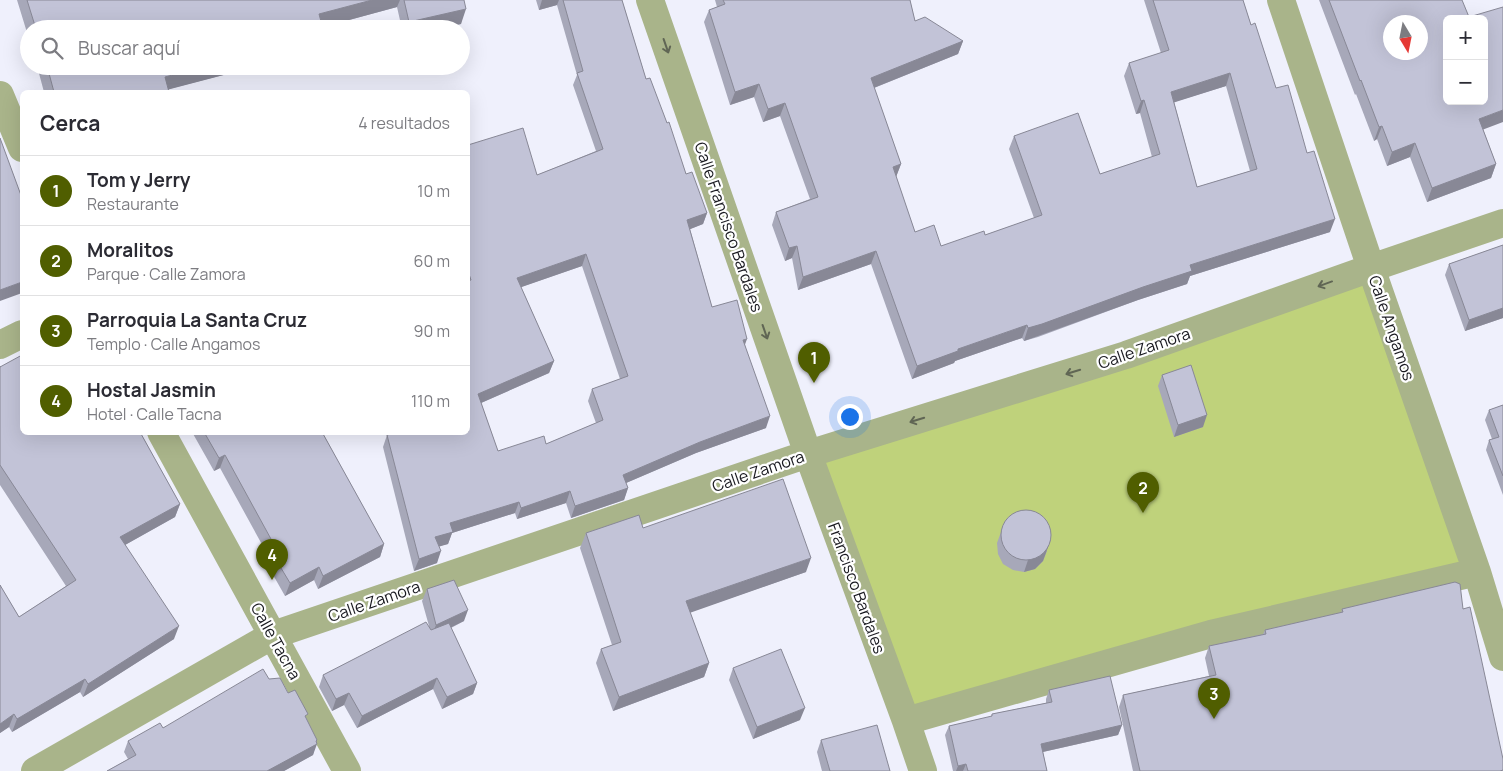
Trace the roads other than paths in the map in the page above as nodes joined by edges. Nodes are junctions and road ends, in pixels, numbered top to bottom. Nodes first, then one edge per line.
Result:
1 (650, 0) edge
2 (1281, 0) edge
3 (0, 95) edge
4 (20, 143) edge
5 (1503, 223) edge
6 (1371, 268) junction
7 (20, 335) edge
8 (0, 345) edge
9 (163, 435) edge
10 (808, 454) junction
11 (1477, 572) junction
12 (273, 635) junction
13 (1503, 657) edge
14 (906, 721) junction
15 (35, 771) edge
16 (346, 771) edge
17 (923, 771) edge

1 -> 10 street, Calle Francisco Bardales
2 - 6 street, Calle Angamos
3 - 4 street
5 - 6 street, Calle Zamora
6 -> 10 street, Calle Zamora
6 - 11 street, Calle Angamos
7 - 8 street
9 - 12 street, Calle Tacna
10 - 12 street, Calle Zamora
10 - 14 street, Francisco Bardales
11 - 13 street, Calle Angamos
11 - 14 street
12 - 15 street, Calle Zamora
12 - 16 street, Calle Tacna
14 - 17 street

